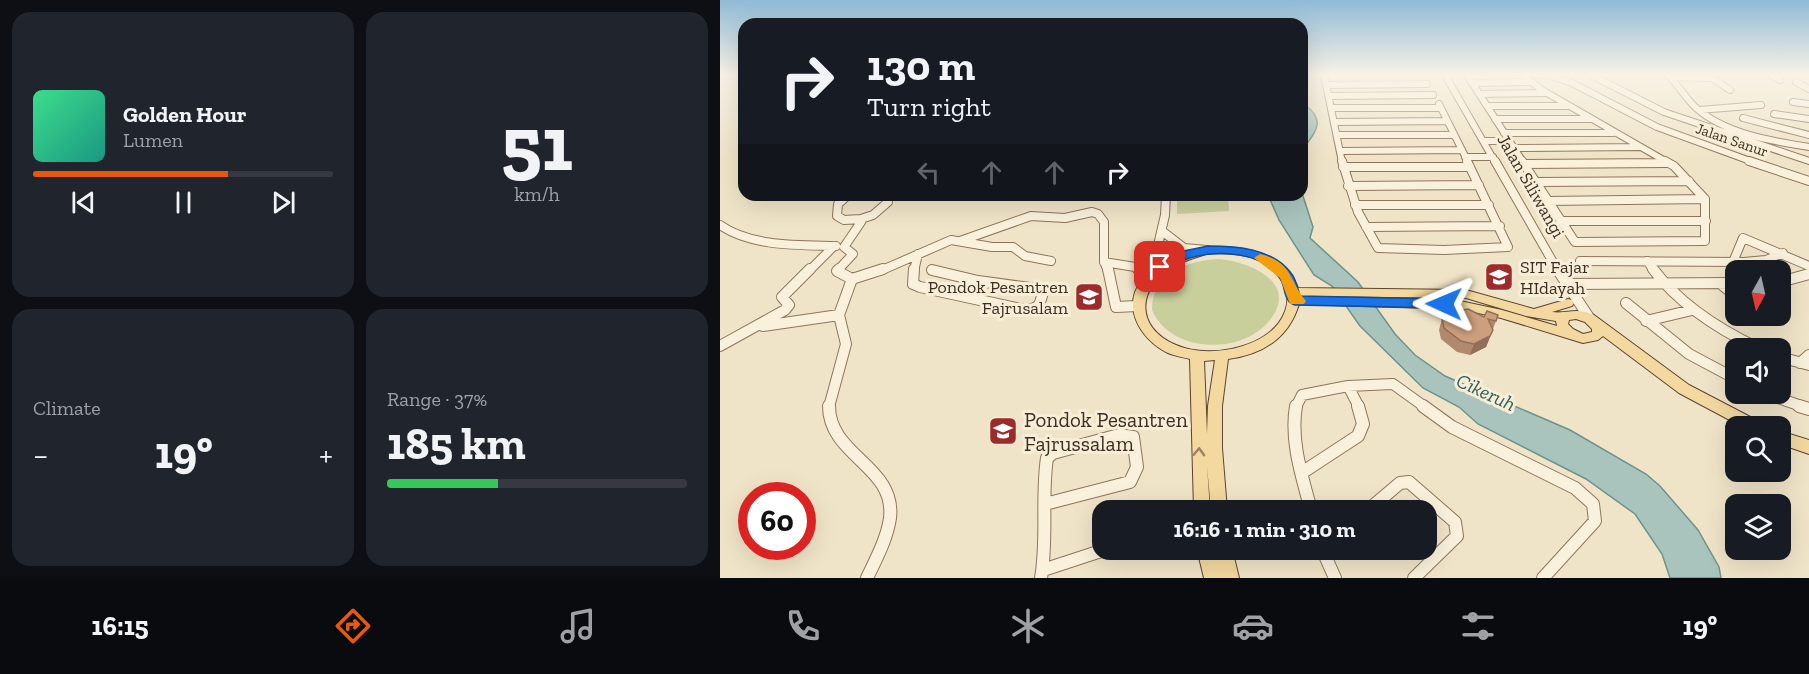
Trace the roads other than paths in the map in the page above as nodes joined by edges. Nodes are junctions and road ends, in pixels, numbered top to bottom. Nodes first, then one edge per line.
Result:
1 (1330, 102) edge
2 (1461, 102) edge
3 (1484, 102) edge
4 (1562, 102) edge
5 (1606, 102) edge
6 (1645, 102) edge
7 (1692, 102) edge
8 (1793, 102) dead end
9 (1761, 105) dead end
10 (1809, 105) edge
11 (1487, 106) junction
12 (1569, 106) junction
13 (1331, 108) junction
14 (1699, 110) junction
15 (1774, 114) dead end
16 (1743, 118) dead end
17 (1495, 119) junction
18 (1592, 119) junction
19 (1809, 119) edge
20 (1447, 120) junction
21 (1335, 122) junction
22 (1504, 133) junction
23 (1616, 133) junction
24 (1338, 135) junction
25 (1454, 135) junction
26 (1809, 135) edge
27 (1483, 141) junction
28 (1511, 144) junction
29 (1640, 147) junction
30 (1809, 147) edge
31 (1341, 151) junction
32 (1463, 154) junction
33 (1493, 157) junction
34 (1809, 161) edge
35 (1670, 163) junction
36 (1523, 164) junction
37 (1470, 167) junction
38 (1343, 168) junction
39 (1689, 181) junction
40 (1809, 181) edge
41 (1535, 182) junction
42 (1479, 185) junction
43 (1348, 186) junction
44 (1705, 199) junction
45 (841, 201) edge
46 (1165, 201) edge
47 (1547, 201) junction
48 (888, 202) dead end
49 (1355, 205) junction
50 (1489, 205) junction
51 (861, 219) junction
52 (1560, 221) junction
53 (1706, 221) junction
54 (720, 225) edge
55 (1366, 226) junction
56 (1500, 226) junction
57 (1162, 231) junction
58 (960, 241) junction
59 (839, 246) junction
60 (1208, 250) junction
61 (1783, 253) junction
62 (918, 254) junction
63 (1734, 260) edge
64 (1766, 260) edge
65 (1051, 261) dead end
66 (1580, 261) dead end
67 (1647, 261) junction
68 (1104, 262) junction
69 (1725, 262) edge
70 (1809, 266) edge
71 (932, 270) dead end
72 (1809, 274) edge
73 (1151, 275) junction
74 (852, 279) junction
75 (1791, 279) edge
76 (1565, 282) junction
77 (1663, 282) junction
78 (1720, 283) junction
79 (1725, 283) edge
80 (1725, 287) edge
81 (1294, 296) junction
82 (1377, 298) junction
83 (1626, 303) dead end
84 (1137, 306) junction
85 (1568, 308) junction
86 (1692, 310) junction
87 (839, 315) junction
88 (1646, 321) junction
89 (761, 326) junction
90 (1593, 327) junction
91 (1574, 336) junction
92 (1739, 338) edge
93 (720, 346) edge
94 (1197, 355) junction
95 (1809, 355) edge
96 (1222, 356) junction
97 (1804, 364) edge
98 (1725, 374) edge
99 (1348, 386) junction
100 (1791, 403) edge
101 (1809, 409) edge
102 (1736, 416) edge
103 (1791, 441) edge
104 (1809, 447) edge
105 (1303, 472) junction
106 (1201, 500) edge
107 (1218, 500) edge
108 (1309, 500) edge
109 (1380, 500) edge
110 (1429, 500) edge
111 (1045, 504) junction
112 (1437, 507) edge
113 (1092, 555) edge
114 (1437, 556) edge
115 (1209, 560) edge
116 (1226, 560) edge
117 (1327, 560) edge
118 (1433, 560) edge
119 (1042, 574) edge
120 (867, 578) edge
121 (1213, 578) edge
122 (1230, 578) edge
123 (1335, 578) edge
124 (1414, 578) edge
125 (1543, 578) edge

1 - 13 street
2 - 27 street, Jalan Siliwangi
3 - 11 street
4 - 12 street
5 - 40 street, Jalan Sanur
6 - 34 street
7 - 14 street
8 - 10 street
9 - 14 street
11 - 12 street
11 - 17 street
12 - 18 street
13 - 20 street
13 - 21 street
14 - 30 street
15 - 19 street
16 - 26 street
17 - 18 street
17 - 22 street
18 - 23 street
20 - 21 street
20 - 25 street
21 - 24 street
22 - 23 street
22 - 28 street
23 - 29 street
24 - 25 street
24 - 31 street
25 - 32 street
27 - 28 street
27 - 33 street, Jalan Siliwangi
28 - 29 street
28 - 36 street
29 - 35 street
31 - 32 street
31 - 38 street
32 - 33 street
32 - 37 street
33 - 76 street, Jalan Siliwangi
35 - 36 street
35 - 39 street
36 - 41 street
37 - 38 street
37 - 42 street
38 - 43 street
39 - 41 street
39 - 44 street
41 - 47 street
42 - 43 street
42 - 50 street
43 - 49 street
44 - 47 street
44 - 53 street
45 - 51 street
46 - 57 street
47 - 52 street
48 - 51 street
49 - 50 street
49 - 55 street
50 - 56 street
51 - 59 street
52 - 53 street
52 - 53 street
54 - 59 street
55 - 56 street
55 - 56 street
57 - 60 street
57 - 73 street
58 - 62 street
58 - 65 street
58 - 68 street
59 - 74 street
59 - 89 street
60 - 73 main road
60 - 81 main road
61 - 63 street
61 - 64 street
61 - 70 street
62 - 71 street
62 - 74 street
66 - 67 street
67 - 69 street
67 - 77 street
68 - 73 street
68 - 84 street
72 - 75 street
73 - 84 main road
74 - 87 street
76 - 77 street
76 - 85 street, Jalan Siliwangi
77 - 78 street
77 - 86 street
78 - 79 street
78 - 80 street
81 - 82 main road
81 - 96 main road
82 - 85 main road
82 - 91 main road
83 - 88 street
84 - 94 main road
85 - 90 street, Jalan Siliwangi
85 - 90 main road
85 - 91 main road
86 - 88 street
86 - 92 street
87 - 89 street
87 - 120 street
88 - 98 street
89 - 93 street
90 - 91 main road
90 - 102 main road
94 - 96 main road
106 -> 94 main road
95 - 97 street
96 - 107 main road
99 - 105 street
99 - 105 street
99 - 125 street
100 - 101 street
103 - 104 main road
105 - 108 street
109 - 110 street
111 - 111 street
111 - 119 street
112 - 114 street
113 - 119 street
115 - 121 main road
116 - 122 main road
117 - 123 street
118 - 124 street

